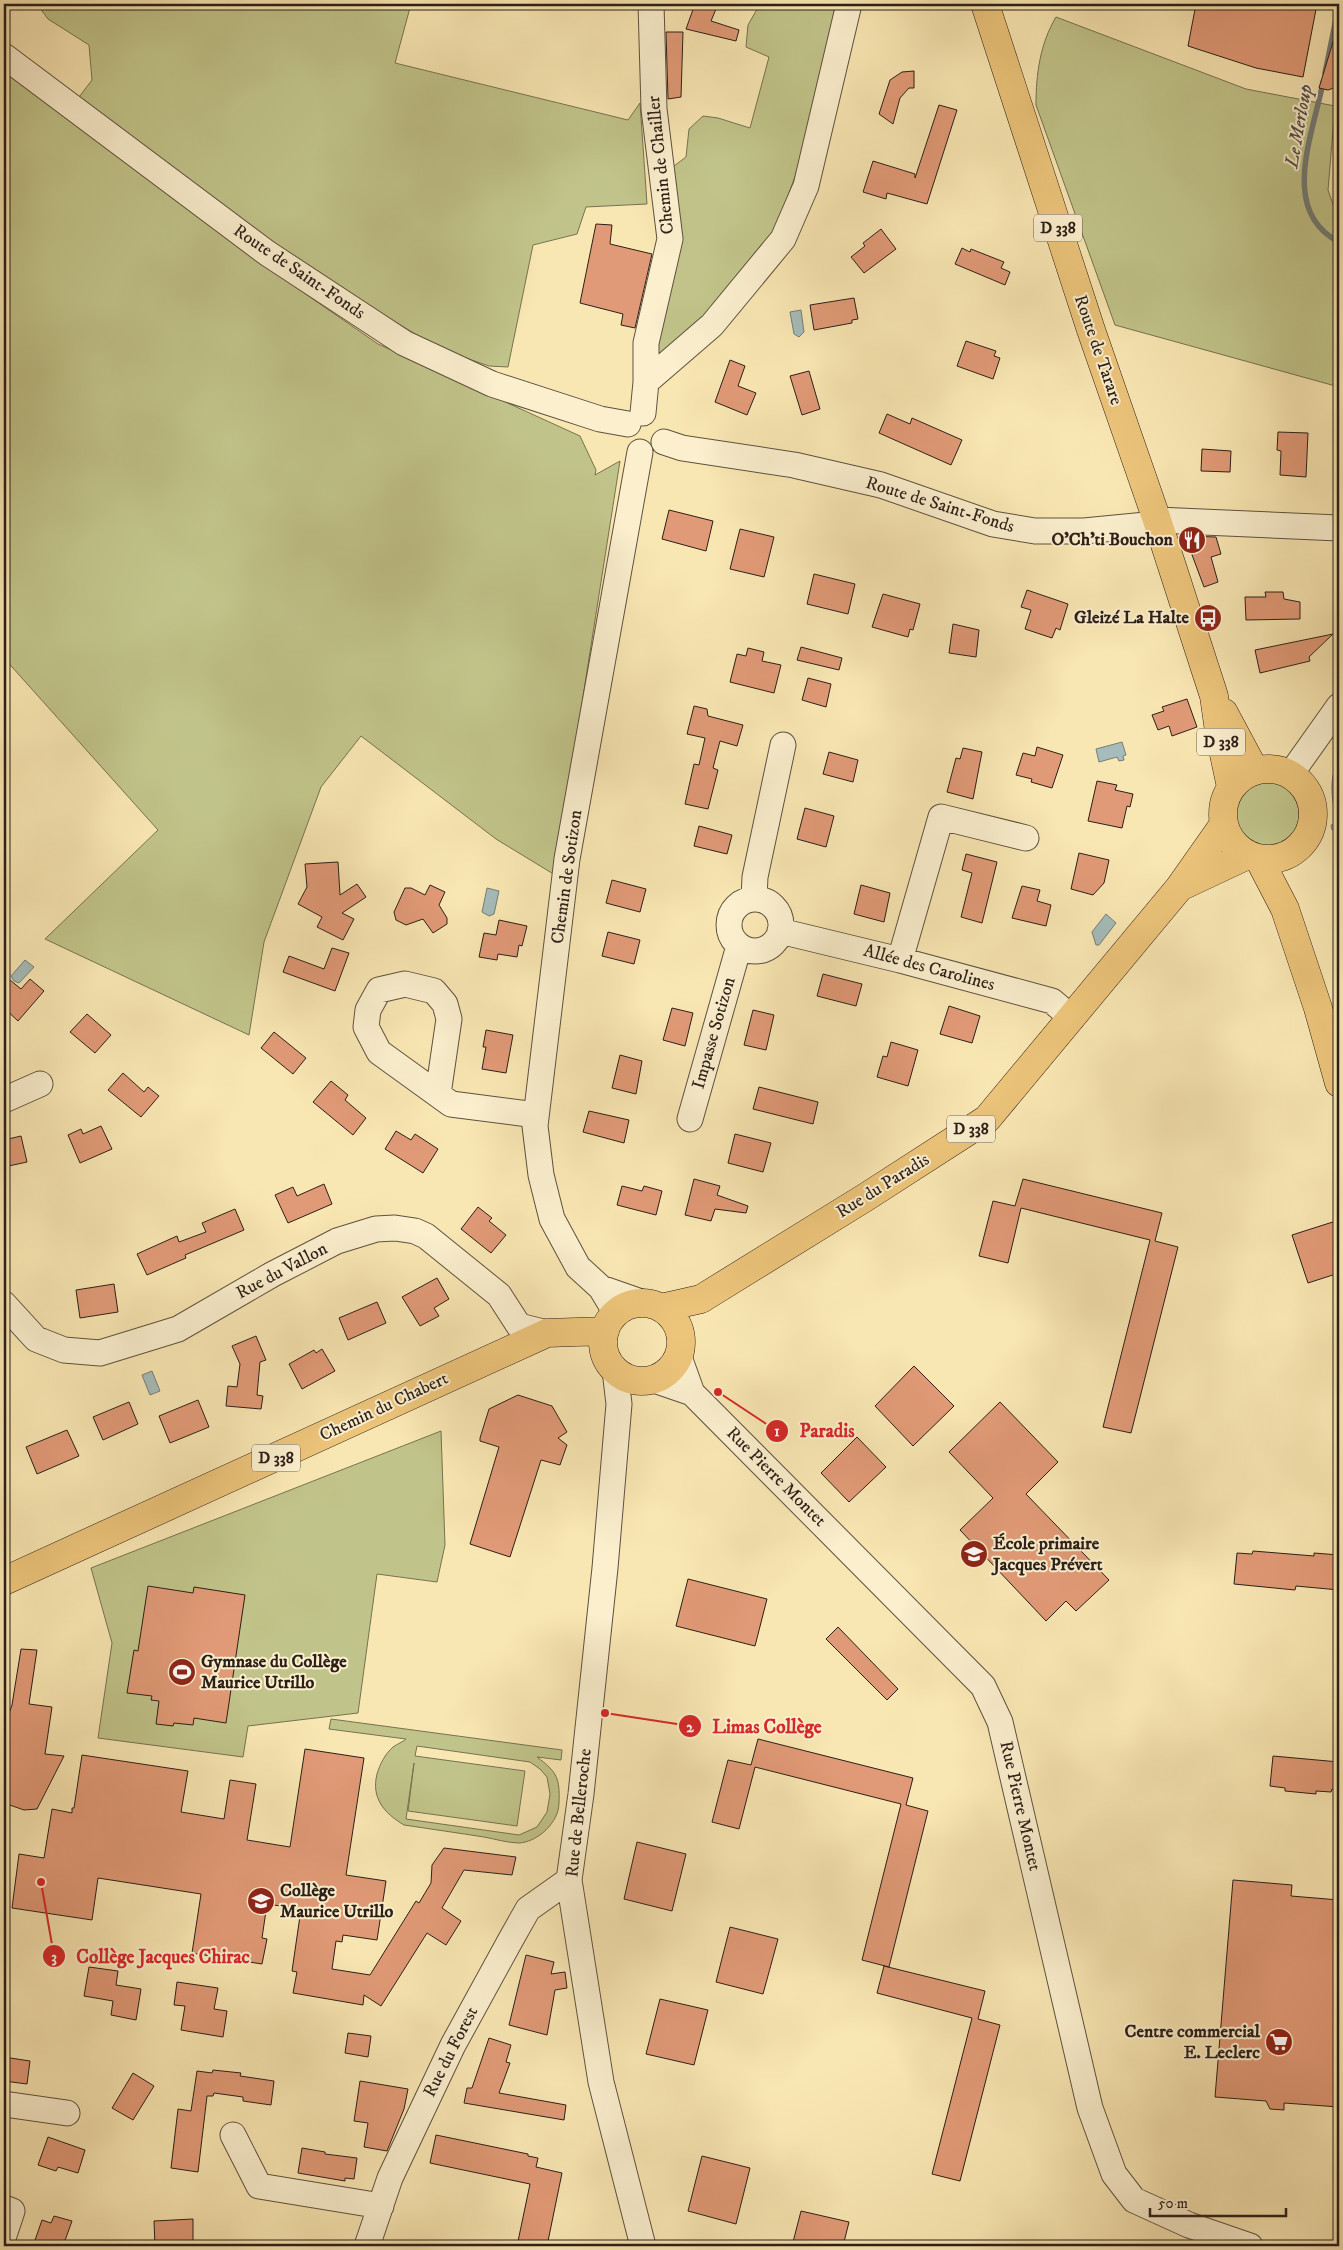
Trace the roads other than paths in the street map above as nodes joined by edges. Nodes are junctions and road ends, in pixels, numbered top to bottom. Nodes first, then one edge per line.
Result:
1 (651, 4) edge
2 (849, 4) edge
3 (985, 4) edge
4 (4, 56) edge
5 (646, 382) junction
6 (636, 419) junction
7 (664, 442) junction
8 (640, 452) junction
9 (1157, 520) junction
10 (1337, 528) edge
11 (1214, 696) junction
12 (1339, 706) edge
13 (783, 745) dead end
14 (1255, 771) junction
15 (1290, 775) junction
16 (1232, 787) junction
17 (1224, 824) junction
18 (1026, 838) dead end
19 (1286, 855) junction
20 (1254, 857) junction
21 (1179, 888) junction
22 (754, 899) junction
23 (1285, 908) junction
24 (780, 931) junction
25 (739, 946) junction
26 (900, 960) junction
27 (1072, 1018) junction
28 (1339, 1083) edge
29 (40, 1084) dead end
30 (438, 1094) dead end
31 (4, 1100) edge
32 (536, 1115) junction
33 (690, 1119) dead end
34 (600, 1288) junction
35 (701, 1299) junction
36 (4, 1304) edge
37 (653, 1305) junction
38 (547, 1333) junction
39 (610, 1342) junction
40 (679, 1344) junction
41 (648, 1381) junction
42 (692, 1393) junction
43 (619, 1404) junction
44 (4, 1581) edge
45 (570, 1880) junction
46 (4, 2104) edge
47 (67, 2113) dead end
48 (233, 2135) dead end
49 (381, 2206) junction
50 (4, 2208) edge
51 (4, 2236) edge
52 (367, 2246) edge
53 (643, 2246) edge
54 (1250, 2246) edge

1 - 5 street, Chemin de Chailler
2 - 5 street
3 - 9 main road, Route de Tarare / D 338
4 - 6 street, Route de Saint-Fonds
5 - 6 street, Chemin de Chailler
6 - 7 street
6 - 8 street
7 - 8 street
7 - 9 street, Route de Saint-Fonds
8 - 32 street, Chemin de Sotizon
9 - 10 street, Route de Saint-Fonds
9 - 11 main road, Route de Tarare / D 338
11 - 14 main road, Route de Tarare / D 338
11 - 16 main road, Route de Tarare / D 338
12 - 15 street
13 - 22 street
14 - 15 main road
14 - 16 main road
15 - 19 main road
16 - 17 main road
17 - 20 main road
17 - 21 main road, Rue du Paradis / D 338
18 - 26 street
19 - 20 main road
19 - 23 main road
20 - 21 main road, Rue du Paradis / D 338
20 - 23 main road
21 - 27 main road, Rue du Paradis / D 338
22 - 24 street
22 - 25 street
23 - 28 main road
24 - 25 street
24 - 26 street, Allée des Carolines
25 - 33 street, Impasse Sotizon
26 - 27 street, Allée des Carolines
27 - 35 main road, Rue du Paradis / D 338
29 - 31 street
30 - 32 street
32 - 34 street, Chemin de Sotizon
34 - 37 street, Chemin de Sotizon
34 - 39 street, Chemin de Sotizon
35 - 37 main road, Rue du Paradis / D 338
35 - 40 main road, Rue du Paradis / D 338
36 - 38 street, Rue du Vallon
37 - 39 main road
37 - 40 main road
38 - 39 main road, Chemin du Chabert / D 338
38 - 44 main road, Chemin du Chabert / D 338
39 - 41 main road
39 - 43 street, Rue de Belleroche
40 - 41 main road
40 - 42 street, Rue Pierre Montet
41 - 42 street, Rue Pierre Montet
41 - 43 street
42 - 54 street, Rue Pierre Montet
43 - 45 street, Rue de Belleroche
45 - 49 street, Rue du Forest
45 - 53 street, Rue de Belleroche
46 - 47 street
48 - 49 street
49 - 52 street, Rue du Forest
50 - 51 street

